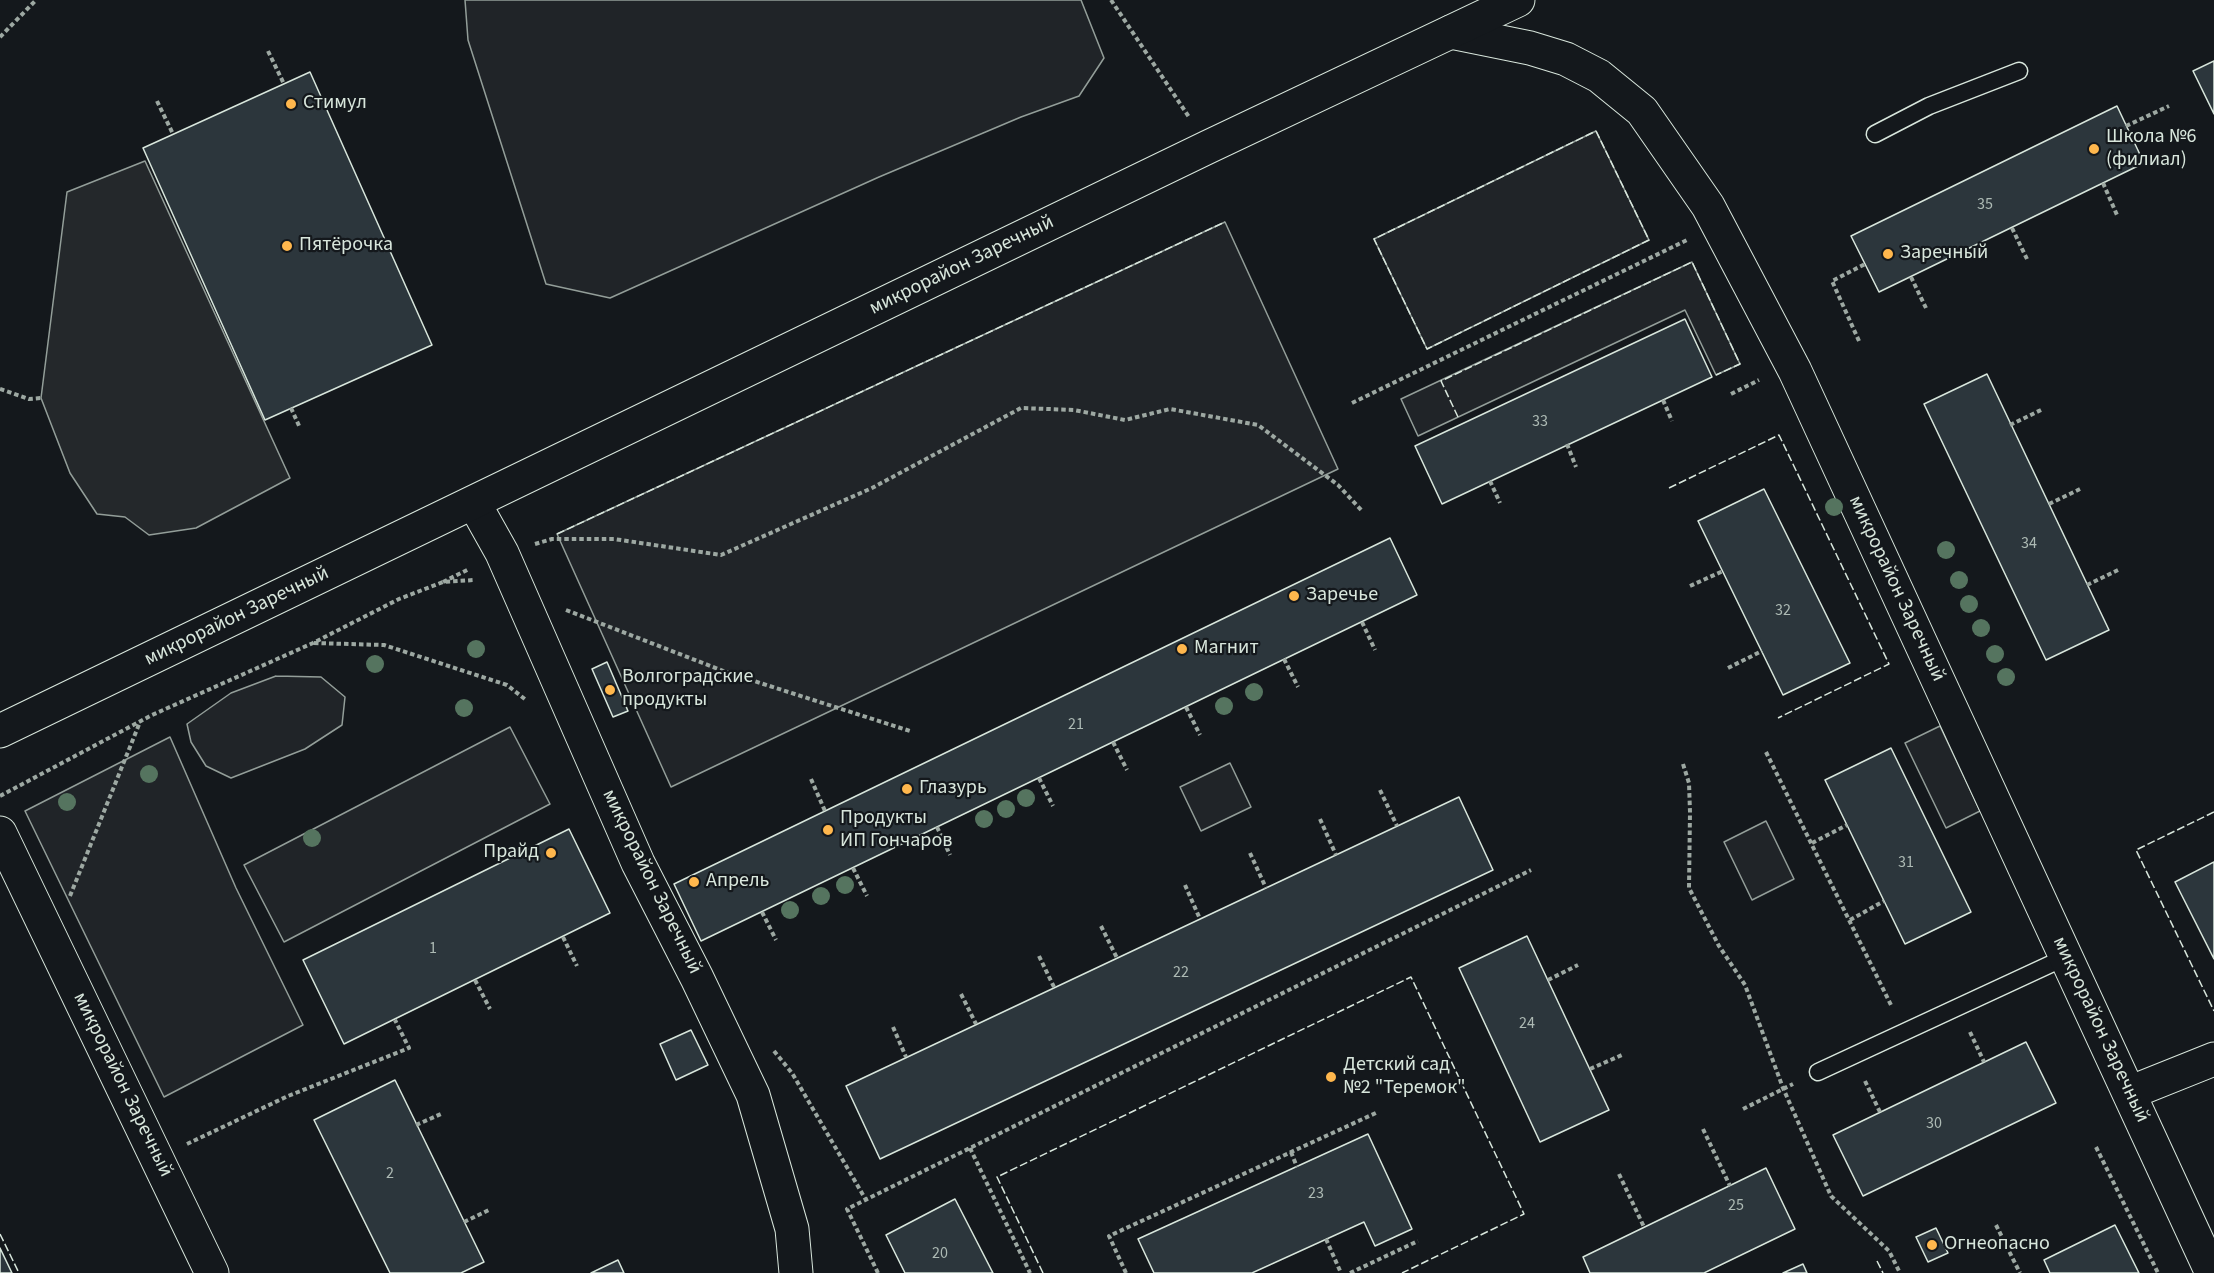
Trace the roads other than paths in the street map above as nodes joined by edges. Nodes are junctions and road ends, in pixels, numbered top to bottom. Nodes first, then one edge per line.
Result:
1 (1518, 0) edge
2 (1451, 32) junction
3 (2019, 71) dead end
4 (1875, 134) dead end
5 (474, 503) junction
6 (0, 731) edge
7 (0, 833) edge
8 (2066, 957) junction
9 (2214, 1059) edge
10 (1818, 1072) road end
11 (2129, 1093) junction
12 (212, 1273) edge
13 (796, 1273) edge
14 (2212, 1273) edge

1 - 2 street, микрорайон Заречный
2 - 5 street, микрорайон Заречный
2 - 8 street, микрорайон Заречный
3 - 4 lane
5 - 6 street, микрорайон Заречный
5 - 13 street, микрорайон Заречный
7 - 12 street, микрорайон Заречный
8 - 10 lane
8 - 11 street, микрорайон Заречный
9 - 11 street
11 - 14 street, микрорайон Заречный

